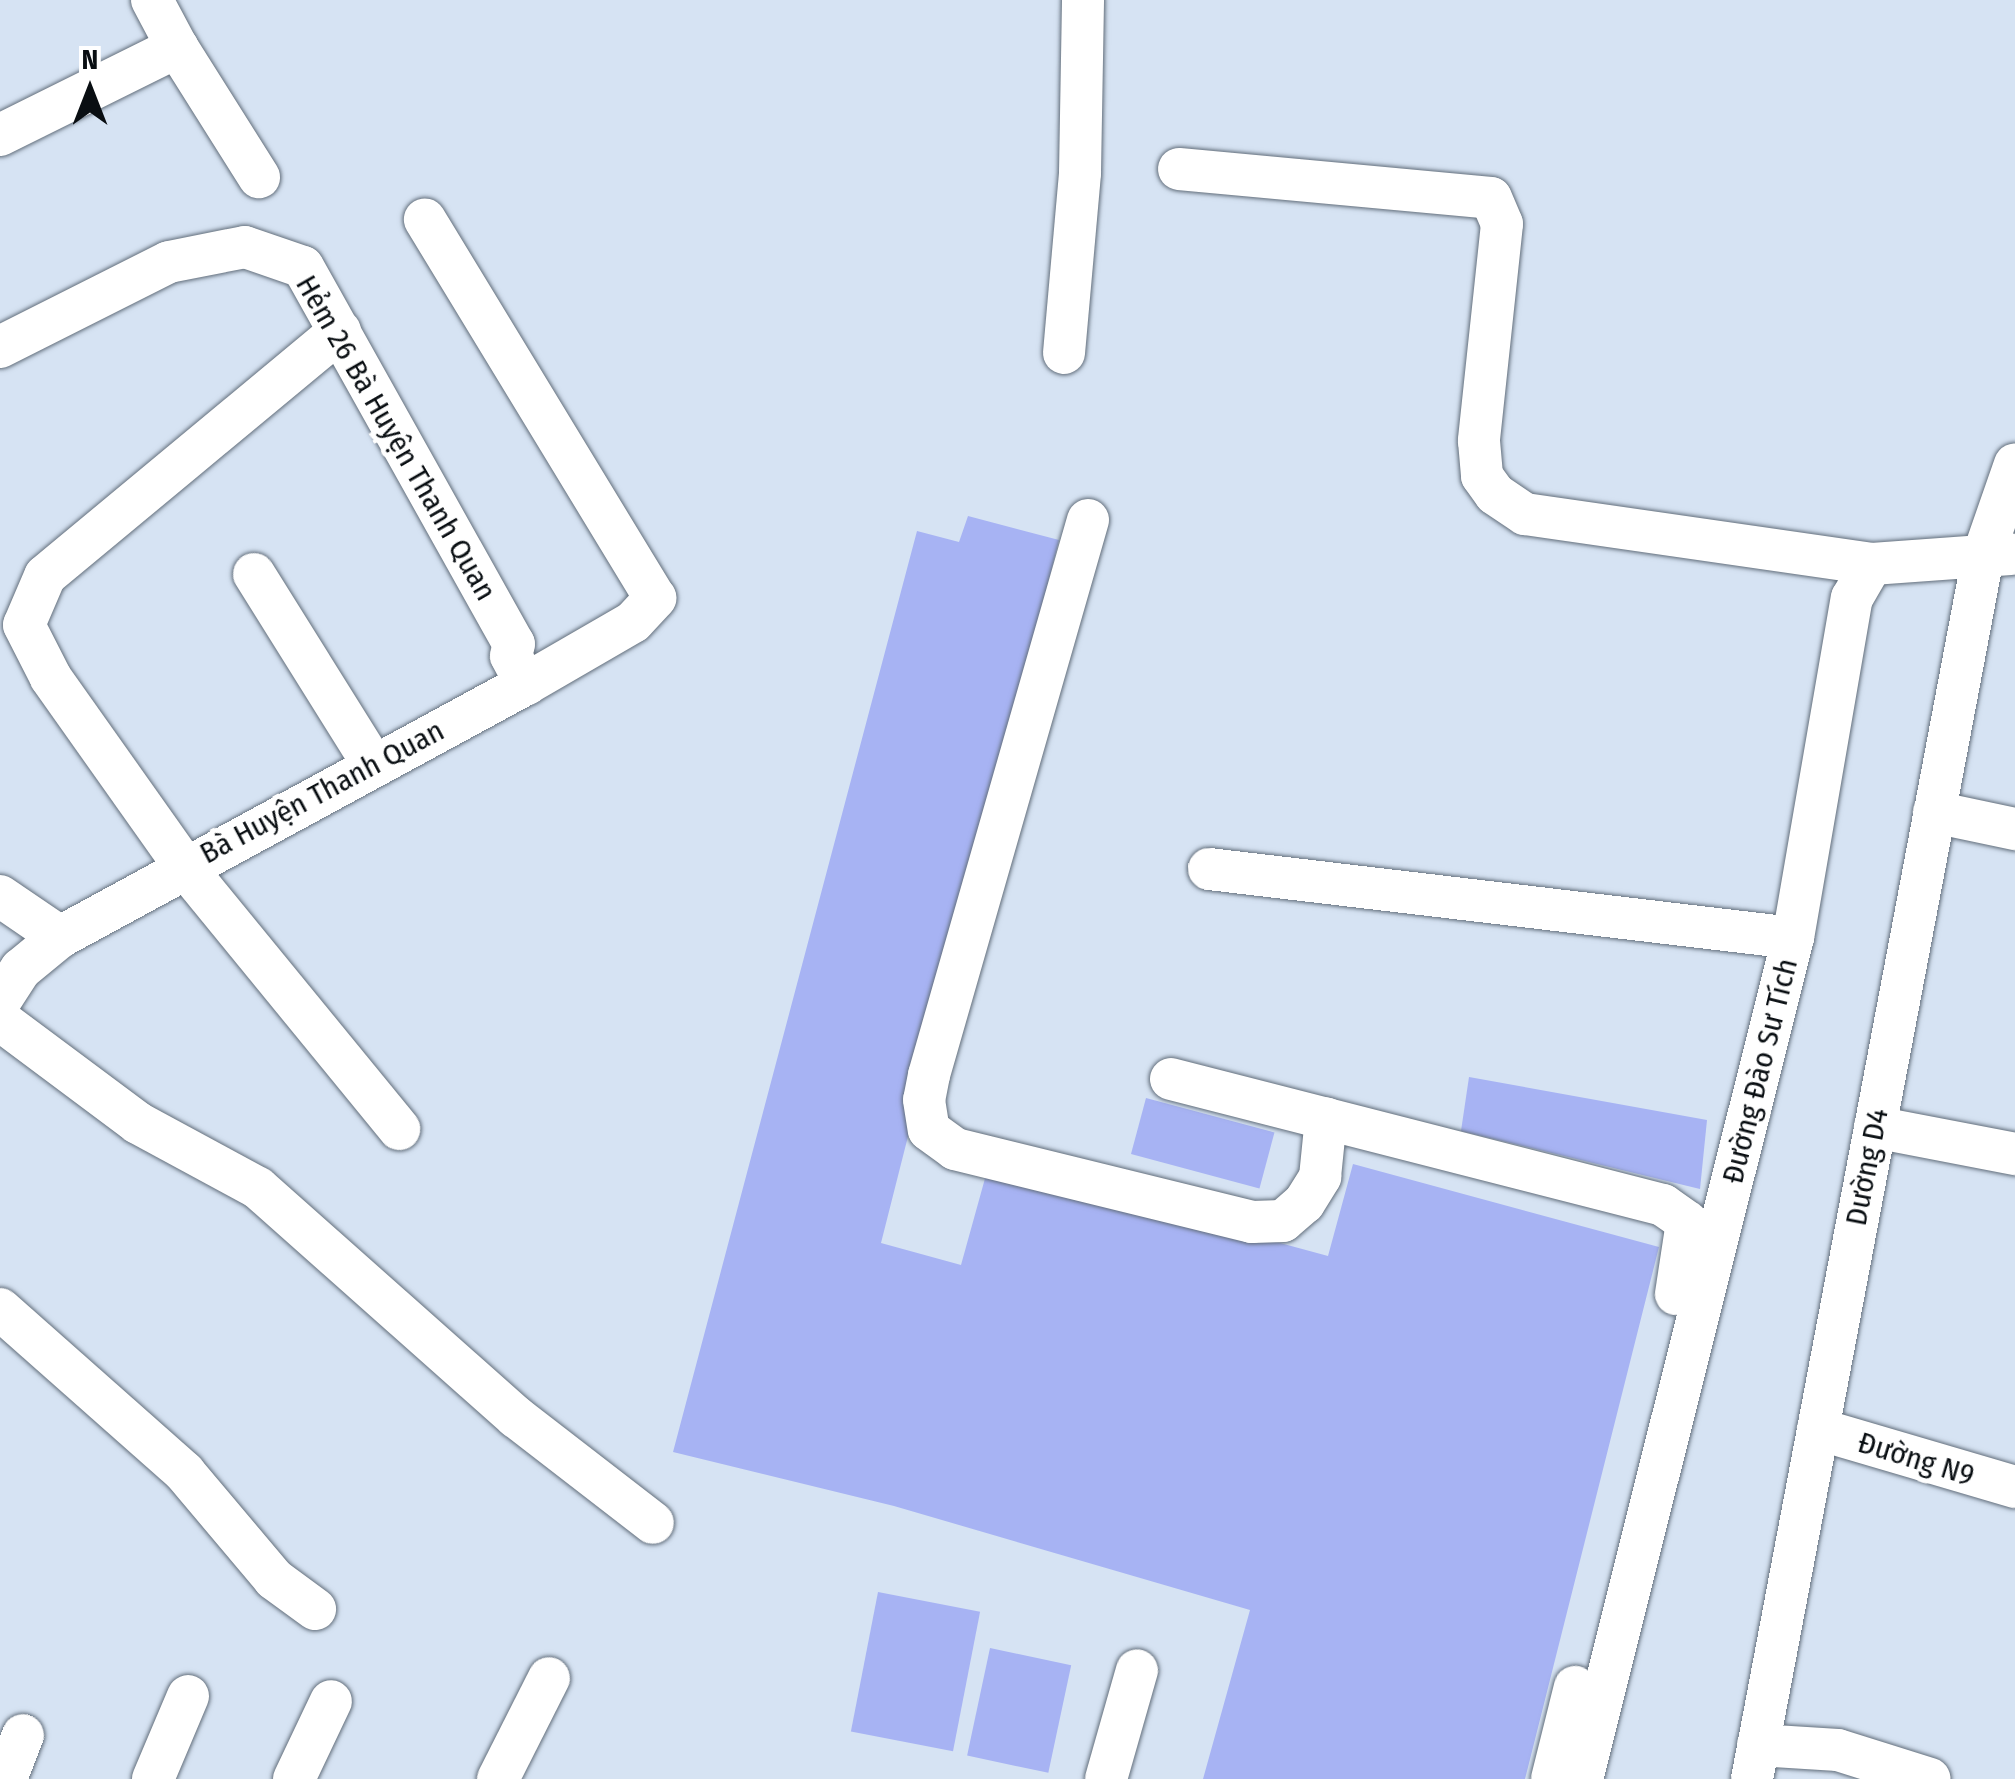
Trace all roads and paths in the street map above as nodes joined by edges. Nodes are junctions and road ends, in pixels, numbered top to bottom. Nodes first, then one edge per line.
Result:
1 (152, 0) edge
2 (1082, 0) edge
3 (177, 46) junction
4 (0, 135) edge
5 (1180, 168) dead end
6 (259, 177) dead end
7 (425, 219) dead end
8 (340, 330) junction
9 (0, 347) edge
10 (1064, 353) dead end
11 (2015, 464) edge
12 (1088, 520) dead end
13 (1999, 555) edge
14 (1872, 564) junction
15 (254, 574) dead end
16 (519, 670) junction
17 (372, 763) junction
18 (1934, 812) junction
19 (2015, 829) edge
20 (184, 866) junction
21 (1210, 869) dead end
22 (0, 896) edge
23 (60, 937) junction
24 (1793, 938) junction
25 (0, 1001) edge
26 (0, 1020) edge
27 (1171, 1079) dead end
28 (1326, 1118) junction
29 (1875, 1126) junction
30 (398, 1129) dead end
31 (2015, 1154) edge
32 (0, 1309) edge
33 (1818, 1429) junction
34 (2015, 1487) edge
35 (654, 1523) dead end
36 (314, 1609) dead end
37 (1138, 1670) dead end
38 (549, 1678) dead end
39 (188, 1696) dead end
40 (331, 1701) dead end
41 (23, 1734) dead end
42 (1755, 1762) edge
43 (6, 1779) edge
44 (153, 1779) edge
45 (294, 1779) edge
46 (498, 1779) edge
47 (1106, 1779) edge
48 (1552, 1779) edge
49 (1582, 1779) edge
50 (1930, 1779) edge

1 - 3 street
2 - 10 street
3 - 4 street
3 - 6 street
5 - 14 street
7 - 16 street, Bà Huyện Thanh Quan
8 - 9 street, Hẻm 26 Bà Huyện Thanh Quan
8 - 16 street, Hẻm 26 Bà Huyện Thanh Quan
8 - 20 street
11 - 13 street
12 - 28 street
13 - 14 street
13 - 18 street, Dường D4
14 - 24 street, Đường Đào Sư Tích
15 - 17 street
16 - 17 street, Bà Huyện Thanh Quan
17 - 20 street, Bà Huyện Thanh Quan
18 - 19 street
18 - 29 street, Dường D4
20 - 23 street, Bà Huyện Thanh Quan
20 - 30 street
21 - 24 street
22 - 23 street
23 - 25 street, Bà Huyện Thanh Quan
24 - 49 street, Đường Đào Sư Tích
26 - 35 street
27 - 28 street
28 - 48 street
29 - 31 street
29 - 33 street, Dường D4
32 - 36 street
33 - 34 street, Đường N9
33 - 42 street, Dường D4
37 - 47 street
38 - 46 street
39 - 44 street
40 - 45 street
41 - 43 street
42 - 50 street

